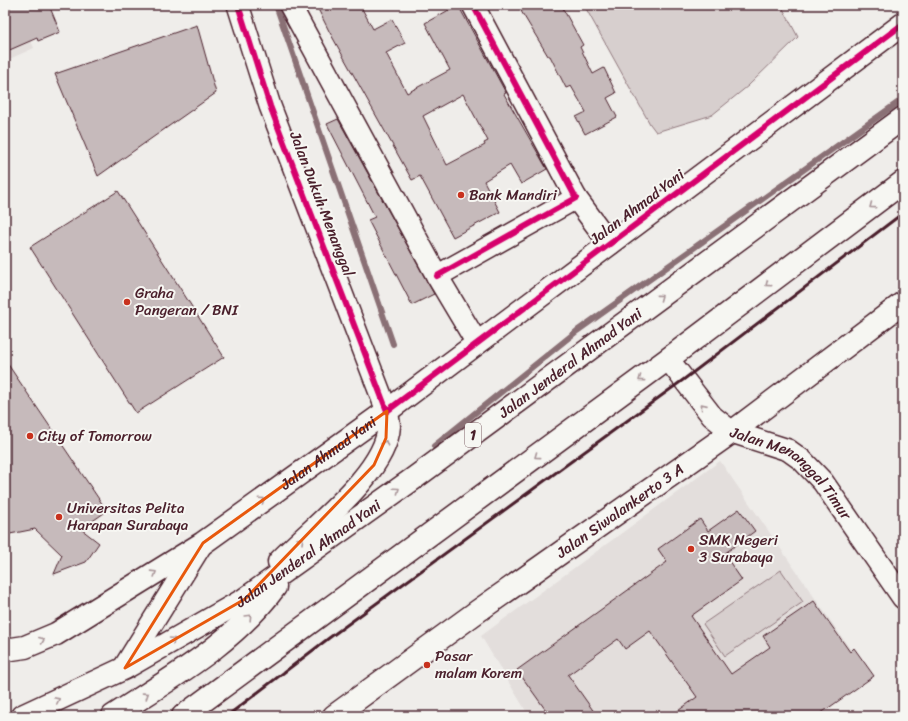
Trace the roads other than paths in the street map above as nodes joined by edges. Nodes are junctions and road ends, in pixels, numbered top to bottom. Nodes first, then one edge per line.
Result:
1 (238, 5) edge
2 (290, 5) edge
3 (473, 5) edge
4 (903, 24) edge
5 (903, 118) edge
6 (903, 182) edge
7 (576, 198) junction
8 (610, 244) junction
9 (437, 276) junction
10 (903, 303) edge
11 (477, 343) junction
12 (668, 359) junction
13 (387, 411) junction
14 (732, 432) junction
15 (203, 542) junction
16 (290, 566) junction
17 (245, 598) junction
18 (903, 598) edge
19 (5, 650) edge
20 (125, 668) junction
21 (22, 716) edge
22 (113, 716) edge
23 (183, 716) edge
24 (334, 716) edge

1 - 13 street, Jalan Dukuh Menanggal
2 - 9 street
3 - 7 street
4 - 8 main road, Jalan Ahmad Yani
16 -> 5 main road, Jalan Jenderal Ahmad Yani / 1
6 -> 12 main road
7 - 8 street
7 - 9 street
8 - 11 main road, Jalan Ahmad Yani
9 - 11 street
10 - 14 main road, Jalan Siwalankerto 3 A
11 - 13 main road, Jalan Ahmad Yani
14 -> 12 street, Jalan Menanggal Timur
12 -> 23 main road
15 -> 13 main road, Jalan Ahmad Yani
17 -> 13 main road
14 - 18 street, Jalan Menanggal Timur
14 - 24 main road, Jalan Siwalankerto 3 A
19 -> 15 main road, Jalan Ahmad Yani
15 - 20 main road
16 - 17 main road, Jalan Jenderal Ahmad Yani / 1
22 -> 16 main road
20 -> 17 main road, Jalan Jenderal Ahmad Yani / 1
21 -> 20 main road, Jalan Jenderal Ahmad Yani / 1

